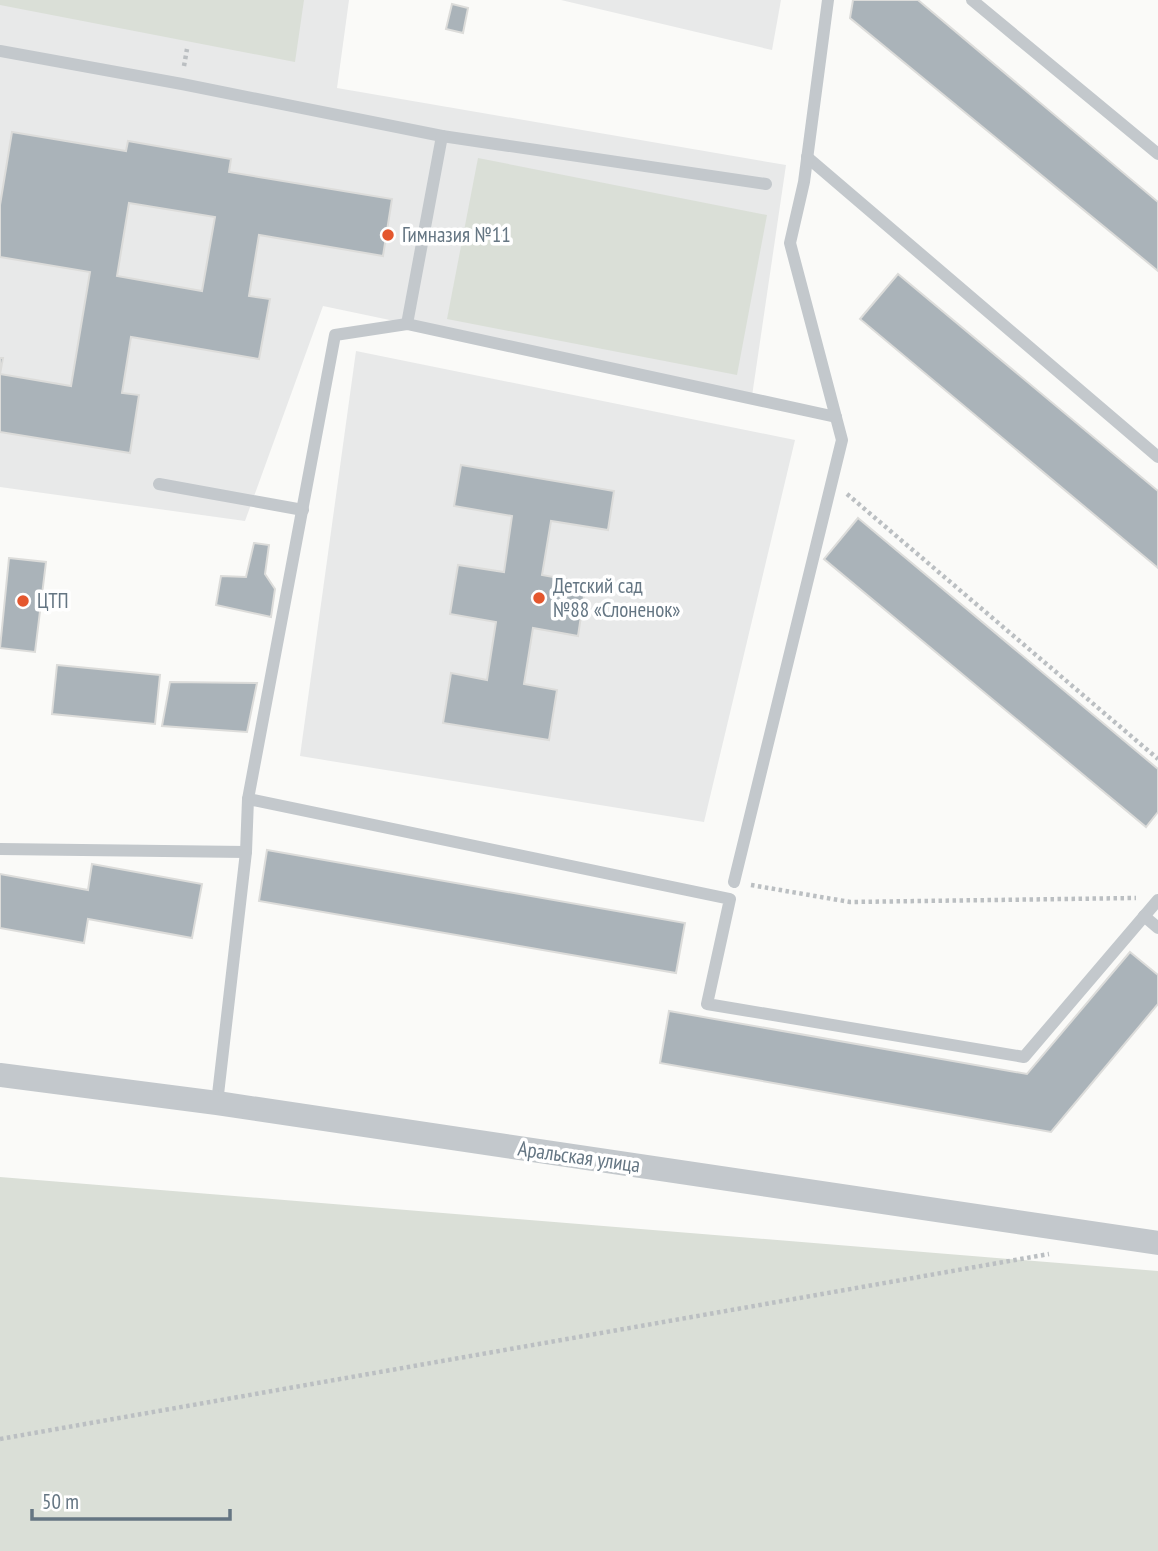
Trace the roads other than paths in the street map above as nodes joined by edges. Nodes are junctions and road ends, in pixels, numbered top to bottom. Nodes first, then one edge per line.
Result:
1 (828, 0) edge
2 (972, 0) edge
3 (0, 51) edge
4 (442, 136) junction
5 (1158, 154) edge
6 (807, 157) junction
7 (766, 184) dead end
8 (407, 324) junction
9 (836, 417) junction
10 (1158, 457) edge
11 (159, 484) dead end
12 (303, 510) junction
13 (248, 799) junction
14 (0, 849) edge
15 (246, 852) junction
16 (734, 882) road end
17 (1151, 899) edge
18 (1144, 916) junction
19 (1158, 928) edge
20 (0, 1075) edge
21 (217, 1103) junction
22 (1158, 1243) edge

1 - 6 lane
2 - 5 lane
3 - 4 lane
4 - 7 lane
4 - 8 lane
6 - 9 lane
6 - 10 lane
8 - 9 lane
8 - 12 lane
9 - 16 lane
11 - 12 lane
12 - 13 lane
13 - 15 lane
13 - 18 lane
14 - 15 lane
15 - 21 lane
17 - 18 lane
18 - 19 lane
20 - 21 street, Аральская улица
21 - 22 street, Аральская улица

